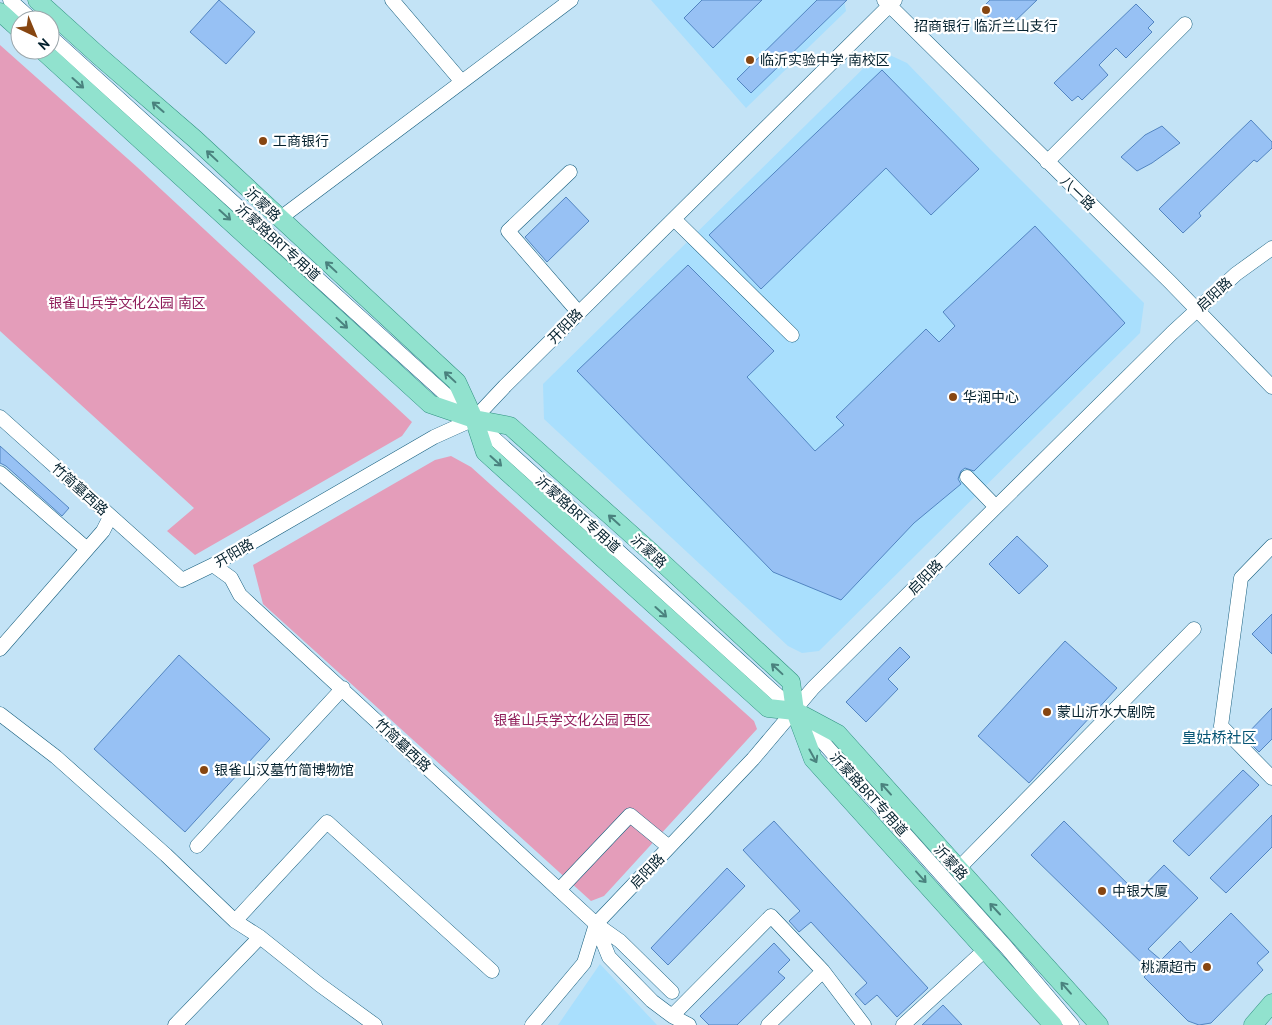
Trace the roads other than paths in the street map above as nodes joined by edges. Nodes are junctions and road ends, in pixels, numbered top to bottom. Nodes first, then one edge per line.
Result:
1 (10, 0) edge
2 (37, 0) edge
3 (392, 0) edge
4 (571, 0) edge
5 (889, 2) edge
6 (21, 10) edge
7 (0, 12) edge
8 (10, 21) edge
9 (1185, 24) dead end
10 (60, 45) edge
11 (53, 60) edge
12 (462, 82) junction
13 (1047, 162) junction
14 (570, 172) dead end
15 (279, 219) junction
16 (674, 219) junction
17 (1272, 248) edge
18 (1197, 310) junction
19 (578, 313) junction
20 (792, 335) dead end
21 (1272, 387) edge
22 (0, 417) edge
23 (474, 419) junction
24 (0, 473) edge
25 (967, 478) dead end
26 (996, 507) junction
27 (110, 516) junction
28 (1272, 546) edge
29 (87, 549) junction
30 (213, 565) junction
31 (182, 580) joint
32 (1194, 629) dead end
33 (0, 649) edge
34 (343, 688) junction
35 (795, 711) junction
36 (0, 714) edge
37 (1272, 778) edge
38 (197, 846) dead end
39 (669, 847) junction
40 (958, 869) junction
41 (559, 890) junction
42 (235, 921) junction
43 (596, 924) junction
44 (260, 937) junction
45 (986, 950) junction
46 (492, 971) dead end
47 (823, 971) junction
48 (672, 992) dead end
49 (1272, 1003) edge
50 (672, 1016) junction
51 (175, 1025) edge
52 (375, 1025) edge
53 (532, 1025) edge
54 (688, 1025) edge
55 (768, 1025) edge
56 (864, 1025) edge
57 (903, 1025) edge
58 (1053, 1025) edge
59 (1072, 1025) edge
60 (1098, 1025) edge
61 (1253, 1025) edge

1 - 6 street
15 -> 2 main road, 沂蒙路
3 - 12 street
4 - 12 street
5 - 13 street, 八一路
5 - 16 street, 开阳路
7 - 8 main road
9 - 13 street
10 - 23 street, 沂蒙路BRT专用道
11 -> 23 main road, 沂蒙路
12 - 15 street
13 - 18 street, 八一路
14 - 19 street
23 -> 15 main road, 沂蒙路
16 - 19 street, 开阳路
16 - 20 street
17 - 18 street, 启阳路
18 - 21 street, 八一路
18 - 26 street, 启阳路
19 - 23 street, 开阳路
22 - 27 street, 竹简墓西路
23 - 30 street, 开阳路
23 -> 35 main road, 沂蒙路
23 - 35 main road, 沂蒙路
24 - 29 street
25 - 26 street
26 - 35 street, 启阳路
27 - 29 street
27 - 31 street, 竹简墓西路
28 - 37 street
29 - 33 street
30 - 31 street, 开阳路
30 - 34 street, 竹简墓西路
32 - 40 street
34 - 38 street
34 - 41 street, 竹简墓西路
35 - 39 street, 启阳路
40 -> 35 main road, 沂蒙路
35 -> 45 main road, 沂蒙路
35 - 59 street, 沂蒙路BRT专用道
36 - 42 street
39 - 41 street
39 - 43 street, 启阳路
60 -> 40 main road, 沂蒙路
41 - 43 street, 竹简墓西路
42 - 44 street
42 - 46 street
43 - 48 street, 竹简墓西路
43 - 50 street
43 - 53 street
44 - 51 street
44 - 52 street
45 - 57 street
45 - 58 main road, 沂蒙路
47 - 50 street
47 - 55 street
47 - 56 street
49 - 61 main road
50 - 54 street

